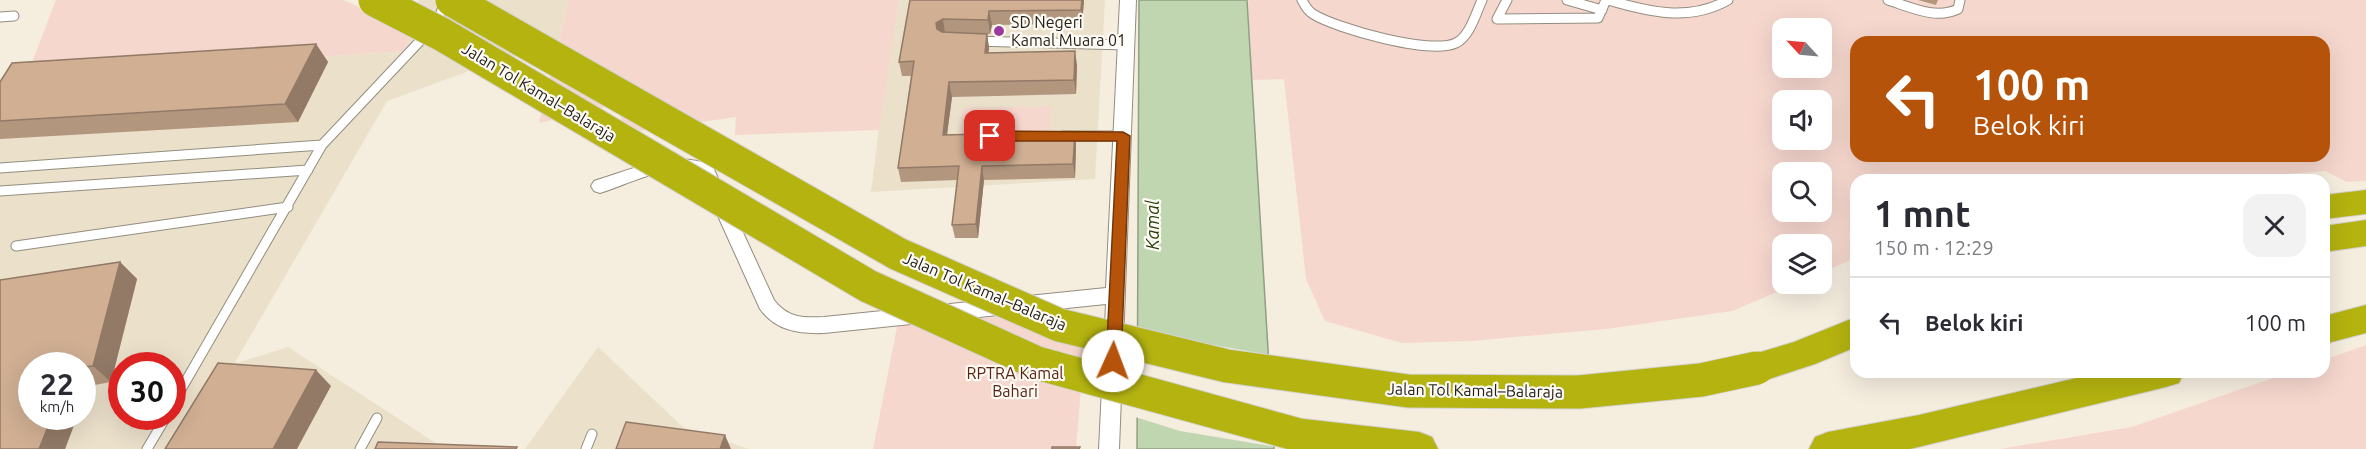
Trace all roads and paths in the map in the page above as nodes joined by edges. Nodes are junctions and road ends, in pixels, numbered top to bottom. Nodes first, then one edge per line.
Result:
1 (375, 0) edge
2 (446, 0) edge
3 (452, 0) edge
4 (1128, 0) edge
5 (1302, 0) edge
6 (1482, 0) edge
7 (1507, 0) edge
8 (1567, 0) edge
9 (1607, 0) edge
10 (1728, 0) edge
11 (1888, 0) edge
12 (1960, 0) edge
13 (1602, 10) junction
14 (14, 16) dead end
15 (0, 17) edge
16 (967, 40) edge
17 (1126, 45) junction
18 (1052, 136) edge
19 (1123, 136) junction
20 (322, 145) junction
21 (0, 168) edge
22 (308, 170) junction
23 (600, 186) dead end
24 (0, 191) edge
25 (2366, 202) edge
26 (2330, 206) edge
27 (288, 207) junction
28 (2366, 232) edge
29 (2330, 238) edge
30 (16, 246) dead end
31 (1116, 295) junction
32 (2366, 319) edge
33 (2330, 328) edge
34 (1850, 334) edge
35 (1850, 346) edge
36 (1756, 368) junction
37 (2141, 378) edge
38 (186, 381) edge
39 (377, 418) dead end
40 (158, 430) edge
41 (592, 434) dead end
42 (147, 449) edge
43 (360, 449) edge
44 (586, 449) edge
45 (1109, 449) edge
46 (1419, 449) edge
47 (1828, 449) edge

1 - 46 highway, Jalan Tol Kamal–Balaraja, bridge
2 - 20 lane
3 - 36 highway, Jalan Tol Kamal–Balaraja, bridge
4 - 17 street
5 - 6 lane
7 - 13 lane
8 - 13 lane
9 - 10 lane
9 - 13 lane
11 - 12 lane
14 - 15 lane
16 - 17 lane
17 - 19 street
18 - 19 lane
19 - 31 street
20 - 21 lane
20 - 22 lane
22 - 24 lane
22 - 27 lane
23 - 31 street
25 - 26 highway
27 - 30 lane
27 - 38 lane
28 - 29 highway
31 - 45 street
32 - 33 highway
34 - 36 highway
35 - 36 highway
37 - 47 highway
39 - 43 lane
40 - 42 lane
41 - 44 lane

